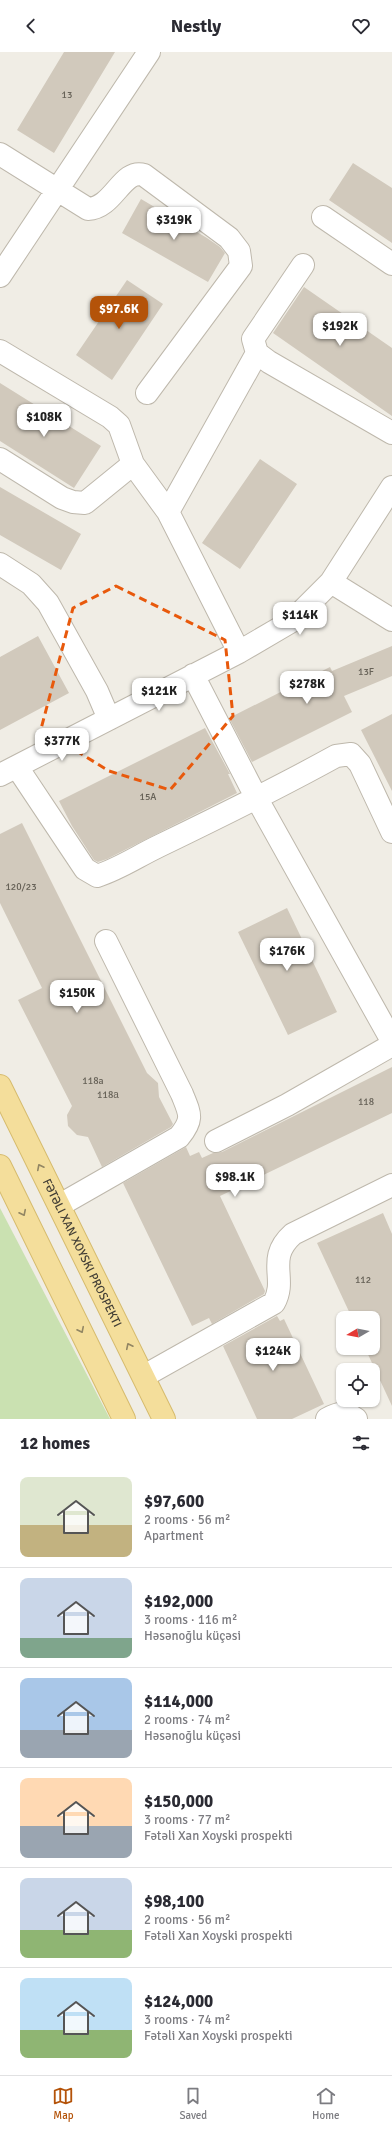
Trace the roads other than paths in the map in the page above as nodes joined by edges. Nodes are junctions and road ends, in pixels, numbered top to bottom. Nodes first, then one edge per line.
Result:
1 (149, 52) edge
2 (0, 154) edge
3 (57, 189) junction
4 (323, 217) dead end
5 (392, 264) edge
6 (303, 265) dead end
7 (0, 276) edge
8 (0, 351) edge
9 (257, 353) junction
10 (148, 393) dead end
11 (392, 433) edge
12 (0, 459) edge
13 (133, 464) junction
14 (392, 487) edge
15 (168, 512) junction
16 (0, 564) edge
17 (331, 582) junction
18 (392, 620) edge
19 (239, 652) junction
20 (193, 675) junction
21 (109, 719) junction
22 (9, 771) edge
23 (257, 799) junction
24 (392, 832) edge
25 (106, 941) dead end
26 (392, 1041) edge
27 (392, 1045) edge
28 (0, 1086) edge
29 (216, 1141) dead end
30 (0, 1166) edge
31 (392, 1185) edge
32 (60, 1205) junction
33 (144, 1376) junction
34 (124, 1419) edge
35 (164, 1419) edge
36 (327, 1419) edge
37 (356, 1419) edge

1 - 3 street
2 - 3 street
3 - 7 street
3 - 10 street
4 - 5 street
6 - 9 street
8 - 13 street
9 - 11 street
9 - 15 street
12 - 13 street
13 - 15 street
14 - 17 street
15 - 19 street
16 - 21 street
17 - 18 street
17 - 19 street
19 - 20 street
20 - 21 street
20 - 23 street
21 - 22 street
22 - 23 street
23 - 24 street
23 - 26 street
25 - 32 street
27 - 29 street
32 -> 28 main road, FƏTƏLI XAN XOYSKI PROSPEKTI
30 -> 34 main road
31 - 33 street
33 -> 32 main road, FƏTƏLI XAN XOYSKI PROSPEKTI
33 - 35 main road, FƏTƏLI XAN XOYSKI PROSPEKTI
36 - 37 street

